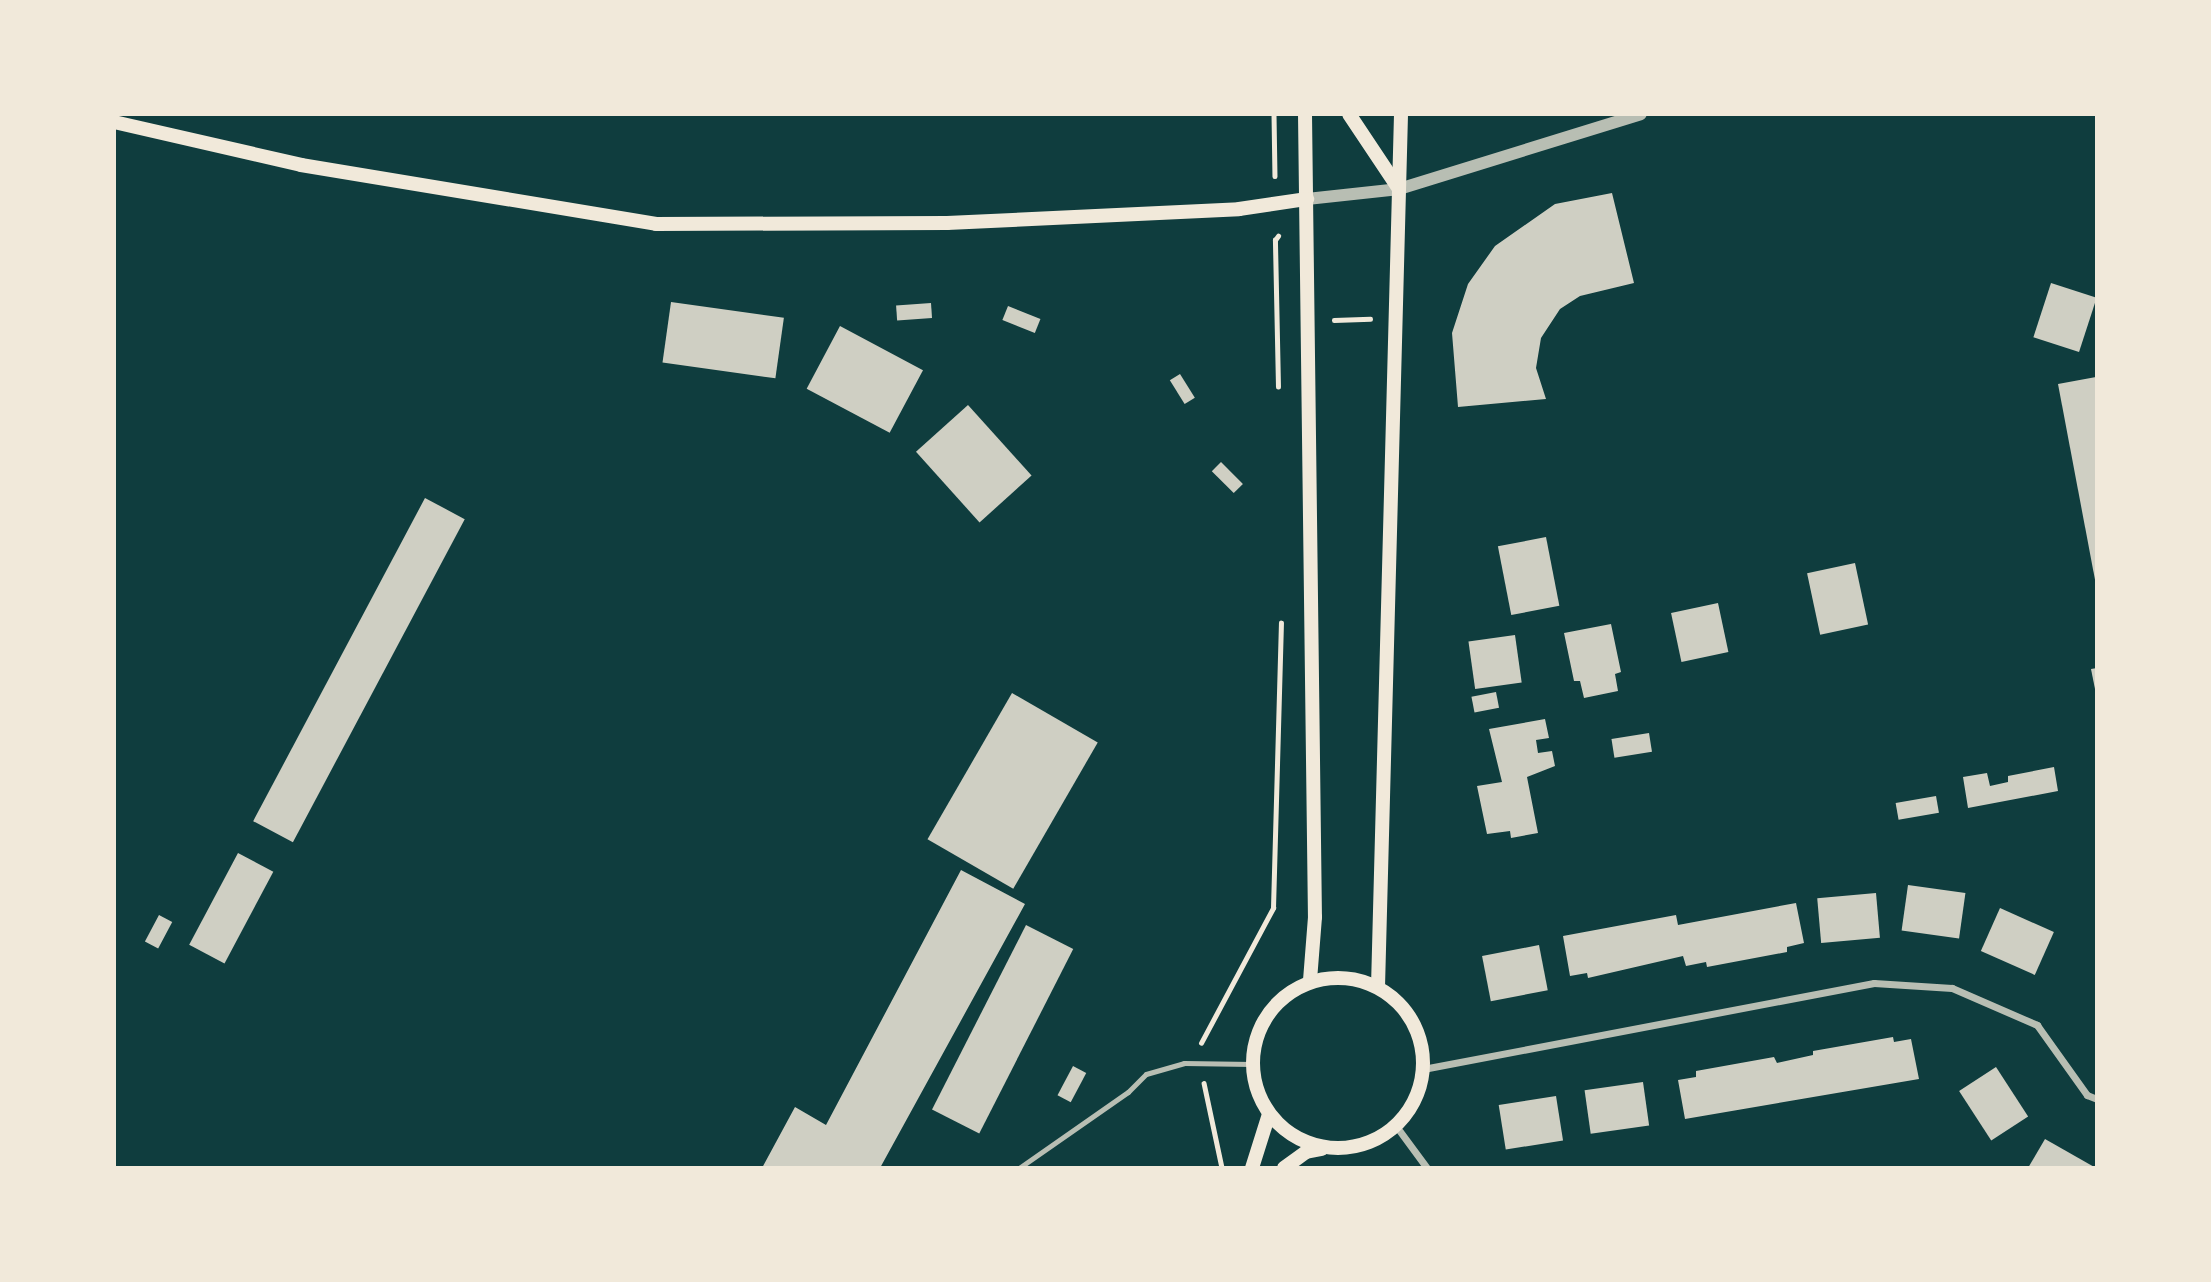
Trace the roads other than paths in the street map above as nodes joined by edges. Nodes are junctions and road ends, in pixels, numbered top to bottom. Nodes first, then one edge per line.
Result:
1 (1305, 114) edge
2 (1349, 114) edge
3 (1401, 114) edge
4 (1641, 114) edge
5 (114, 122) edge
6 (1399, 189) junction
7 (1307, 199) junction
8 (1310, 981) junction
9 (1378, 987) junction
10 (1252, 1064) junction
11 (1423, 1069) junction
12 (2097, 1098) edge
13 (1269, 1114) junction
14 (1396, 1126) junction
15 (1329, 1148) junction
16 (1019, 1168) edge
17 (1252, 1168) edge
18 (1284, 1168) edge
19 (1427, 1168) edge

1 - 7 main road
2 - 6 main road
3 - 6 main road
4 - 6 street
5 - 7 main road
6 - 7 street
6 - 9 main road
7 - 8 main road
8 - 9 main road
8 - 10 main road
9 - 11 main road
10 - 13 main road
10 - 16 lane
11 - 12 street
11 - 14 main road
13 - 15 main road
13 - 17 main road
14 - 15 main road
14 - 19 street
15 - 18 main road

